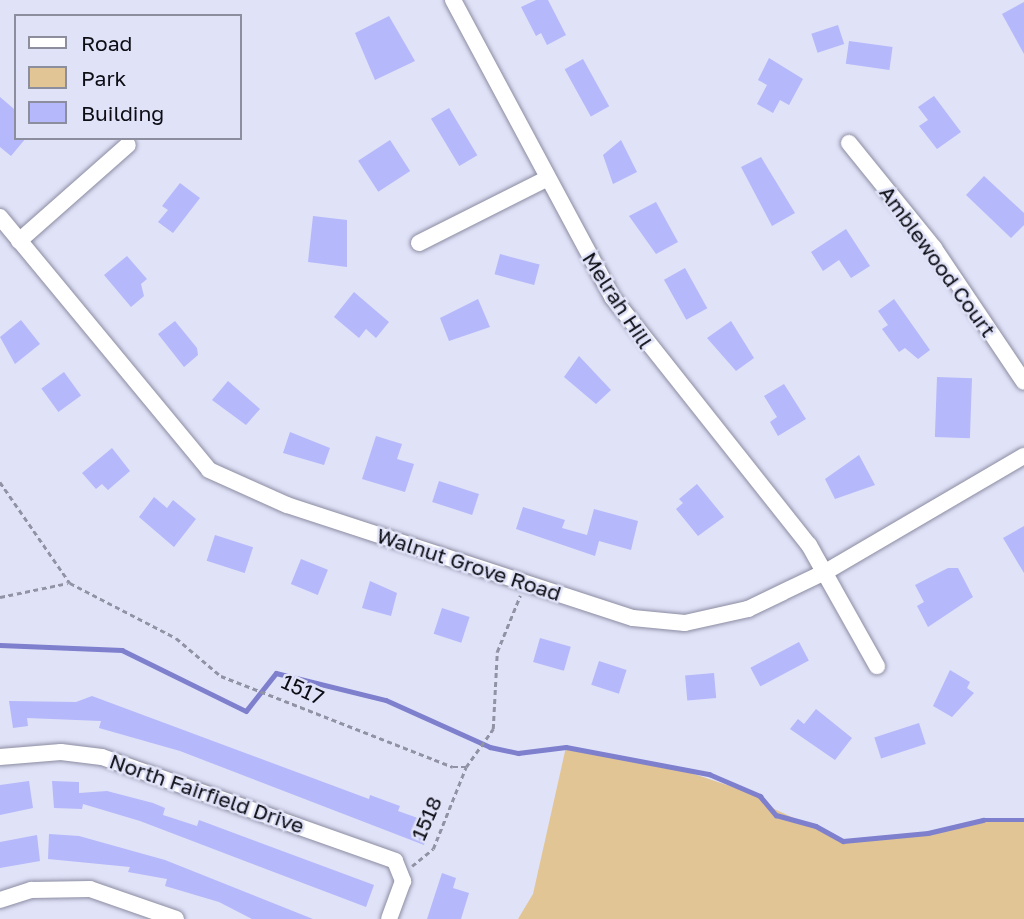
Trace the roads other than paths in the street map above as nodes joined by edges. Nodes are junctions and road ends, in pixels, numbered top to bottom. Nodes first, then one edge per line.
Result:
1 (453, 0) edge
2 (849, 143) dead end
3 (128, 145) dead end
4 (546, 179) junction
5 (0, 217) edge
6 (19, 241) junction
7 (419, 243) dead end
8 (1024, 382) edge
9 (1024, 456) edge
10 (827, 571) junction
11 (877, 666) dead end
12 (0, 757) edge
13 (0, 900) edge
14 (176, 919) edge
15 (389, 919) edge

1 - 4 street, Melrah Hill
2 - 8 street, Amblewood Court
3 - 6 street
4 - 7 street
4 - 10 street, Melrah Hill
5 - 6 street, Walnut Grove Road
6 - 10 street, Walnut Grove Road
9 - 10 street, Walnut Grove Road
10 - 11 street, Melrah Hill
12 - 15 street, North Fairfield Drive
13 - 14 street

